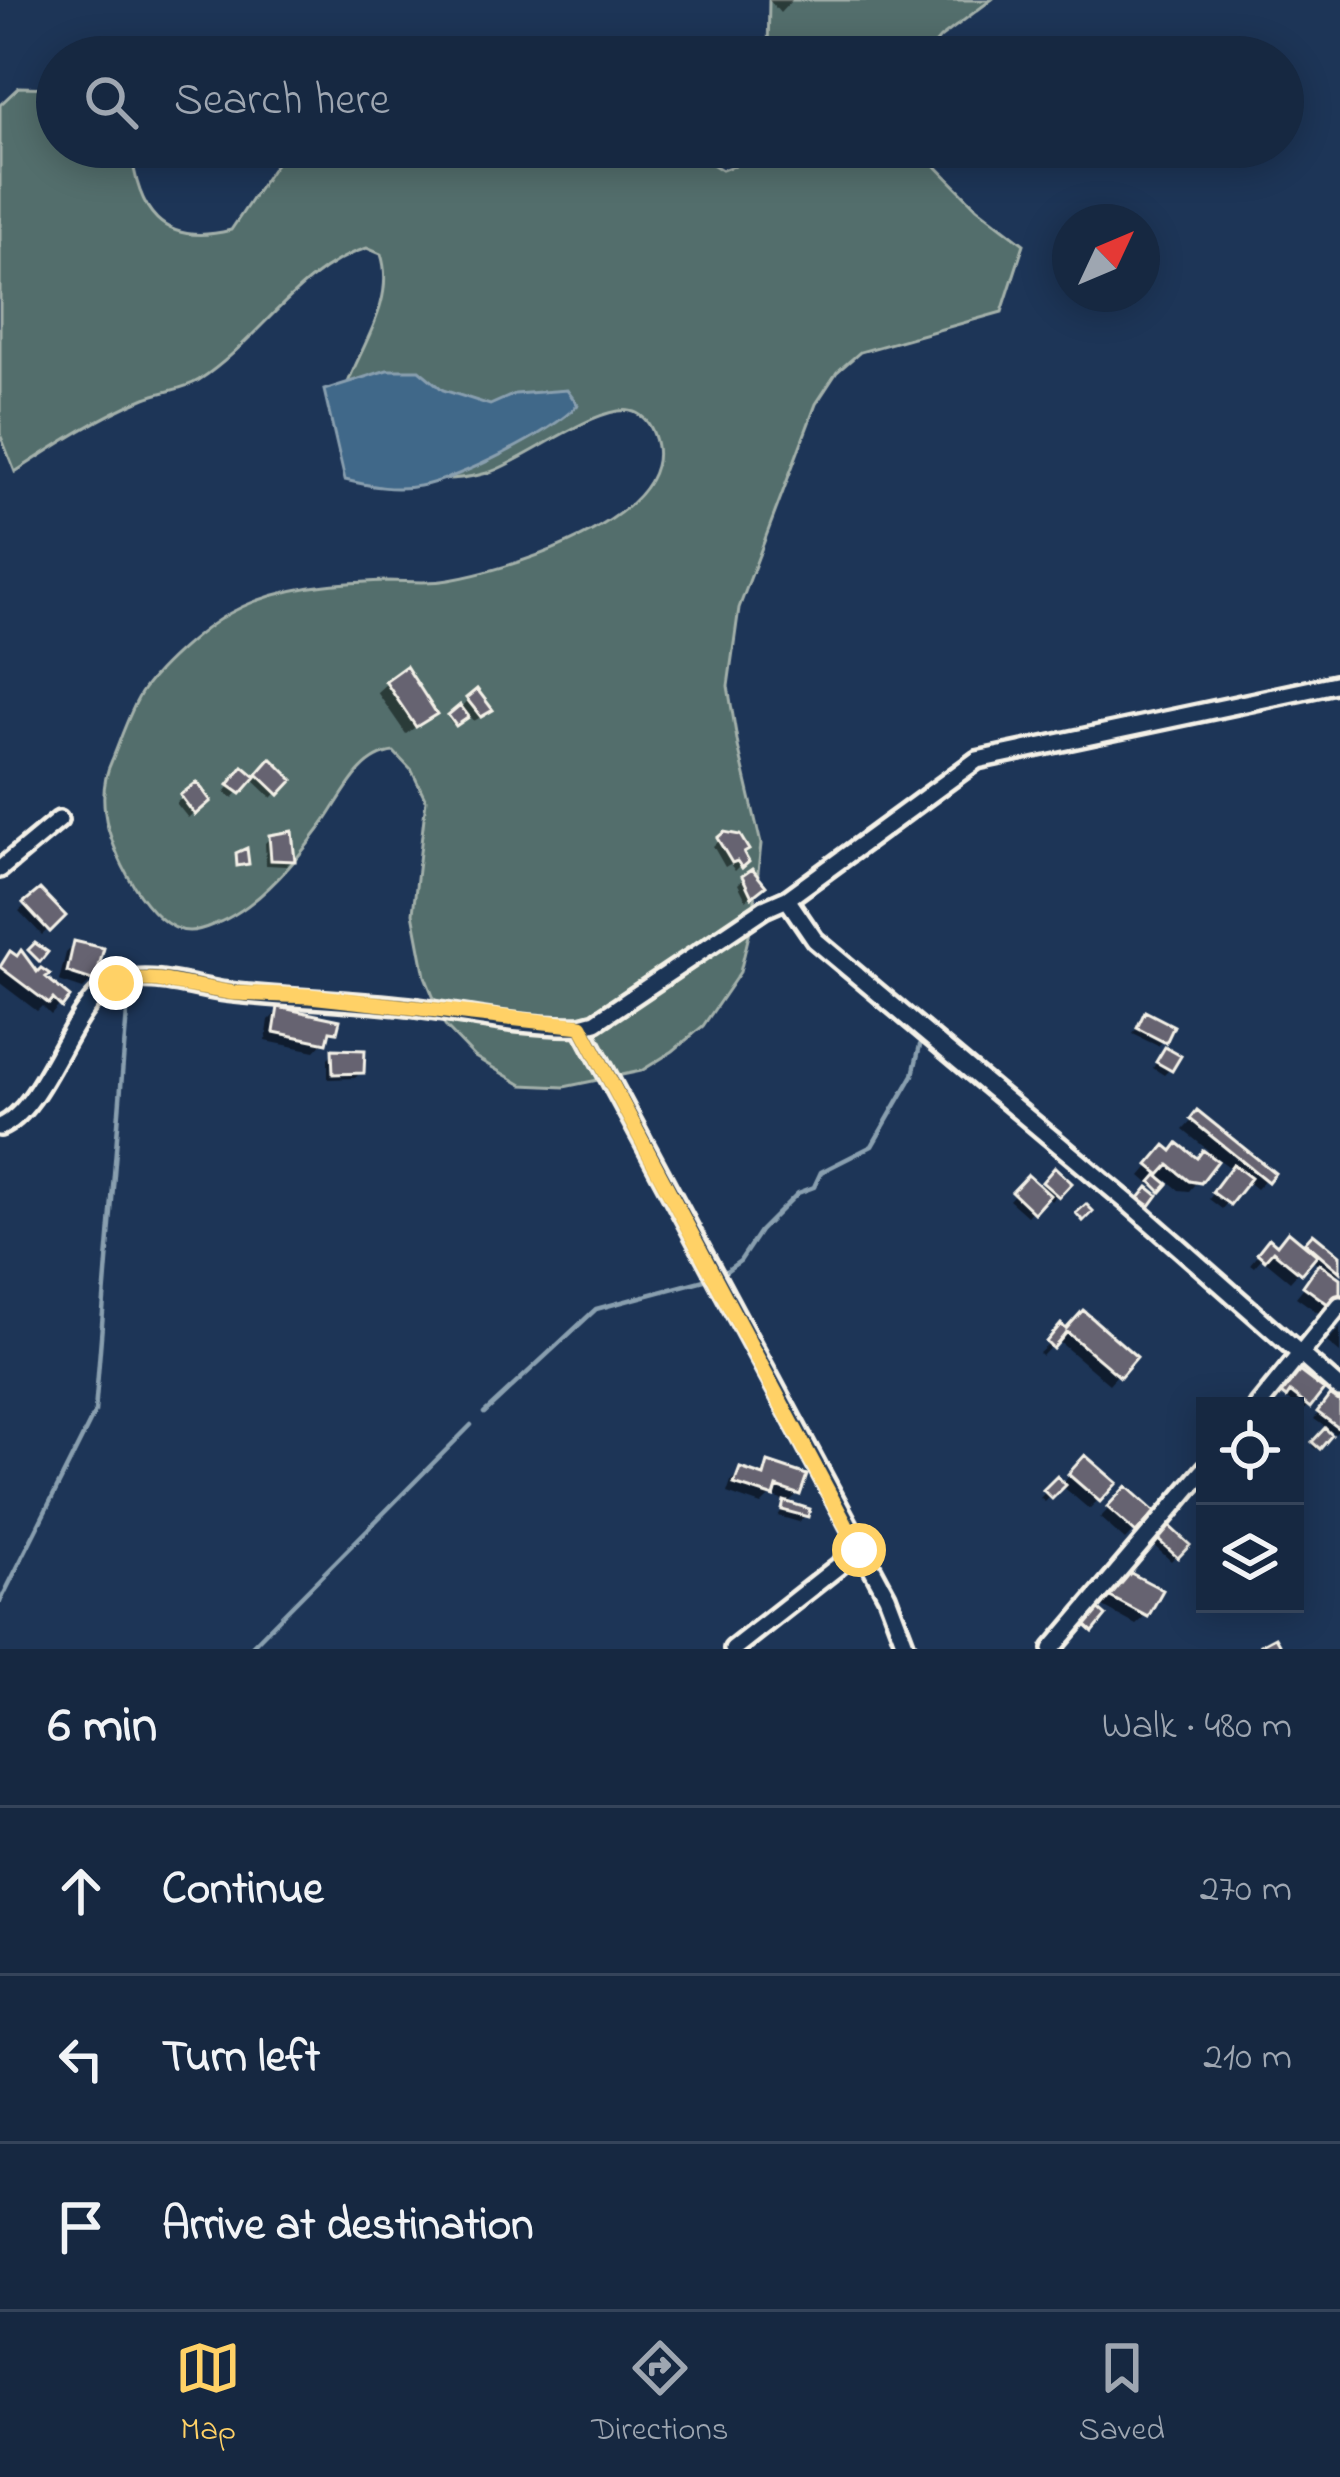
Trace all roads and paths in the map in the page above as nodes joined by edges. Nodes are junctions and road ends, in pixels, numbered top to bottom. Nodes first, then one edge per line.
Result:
1 (1340, 683) edge
2 (59, 820) dead end
3 (0, 869) edge
4 (787, 899) junction
5 (581, 1026) junction
6 (0, 1127) edge
7 (1340, 1305) edge
8 (1302, 1355) junction
9 (1340, 1389) edge
10 (1266, 1397) edge
11 (1196, 1480) edge
12 (859, 1550) junction
13 (733, 1649) edge
14 (908, 1649) edge
15 (1052, 1649) edge

1 - 4 street
2 - 3 street
4 - 5 street
4 - 8 street
5 - 6 street
5 - 12 street
7 - 8 street
8 - 9 street
8 - 10 street
11 - 15 street
12 - 13 street
12 - 14 street

